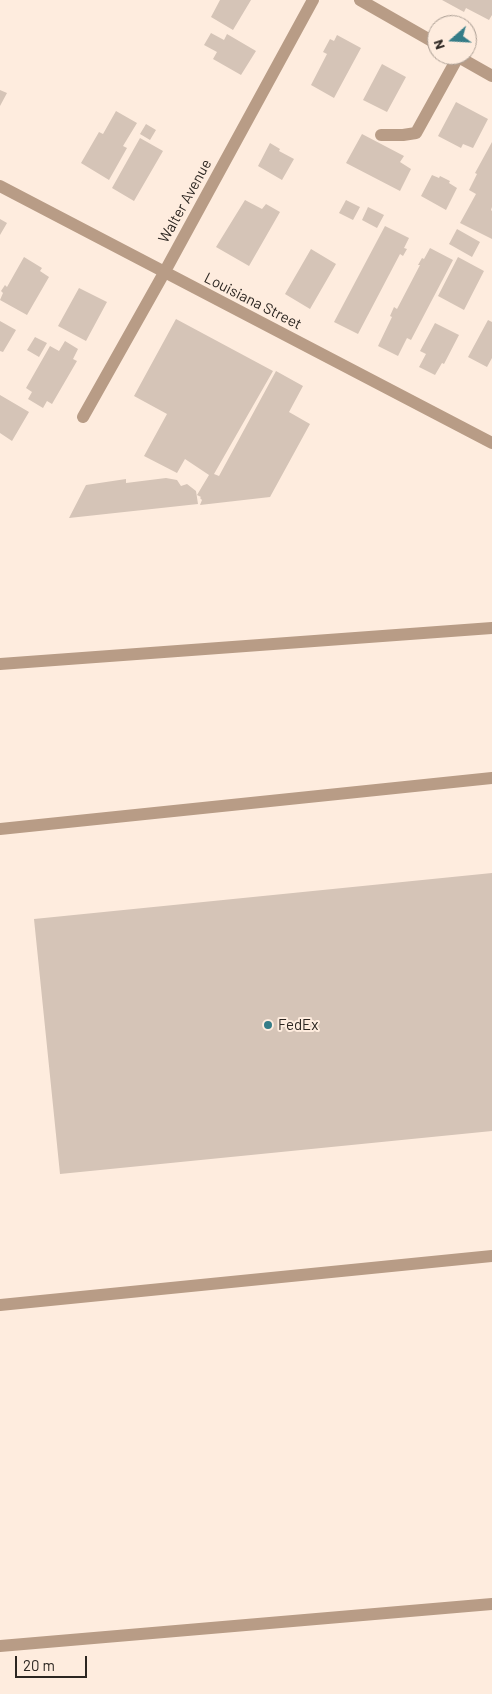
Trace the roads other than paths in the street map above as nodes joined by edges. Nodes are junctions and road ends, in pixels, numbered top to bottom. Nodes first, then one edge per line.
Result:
1 (313, 0) edge
2 (360, 0) edge
3 (427, 38) edge
4 (453, 65) edge
5 (473, 65) edge
6 (492, 76) edge
7 (381, 135) dead end
8 (0, 186) edge
9 (164, 273) junction
10 (84, 417) dead end
11 (492, 443) edge
12 (492, 628) edge
13 (0, 664) edge
14 (492, 778) edge
15 (0, 829) edge
16 (492, 1256) edge
17 (0, 1305) edge
18 (492, 1604) edge
19 (0, 1646) edge

1 - 9 street, Walter Avenue
2 - 3 street
4 - 7 street
5 - 6 street
8 - 9 street, Louisiana Street
9 - 10 street, Walter Avenue
9 - 11 street, Louisiana Street
12 - 13 street
14 - 15 street
16 - 17 street
18 - 19 street

